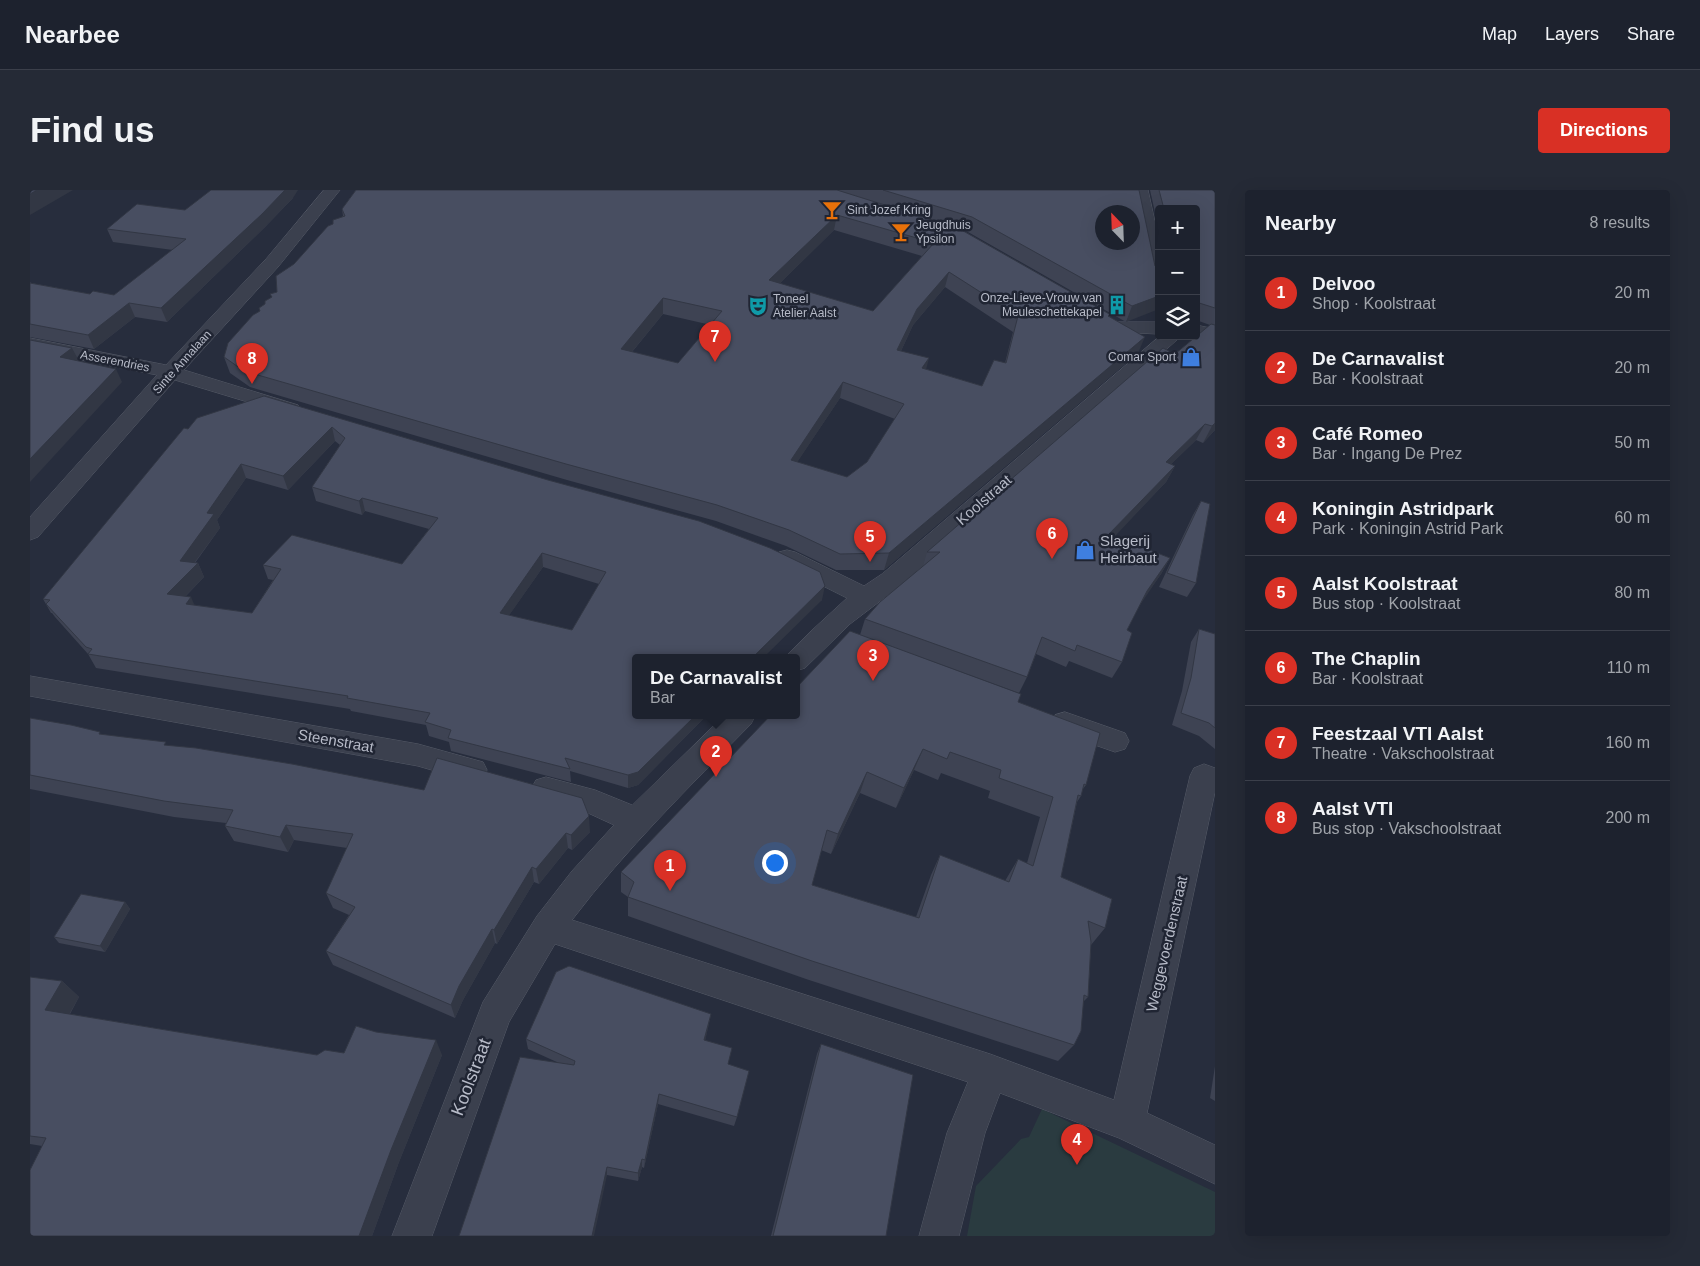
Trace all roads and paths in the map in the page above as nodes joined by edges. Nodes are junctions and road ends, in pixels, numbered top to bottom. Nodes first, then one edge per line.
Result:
1 (332, 190) edge
2 (1140, 190) edge
3 (1155, 262) edge
4 (1113, 326) edge
5 (1200, 331) edge
6 (1215, 335) edge
7 (1155, 336) edge
8 (1160, 340) edge
9 (30, 344) edge
10 (172, 372) junction
11 (309, 414) edge
12 (30, 532) edge
13 (768, 551) edge
14 (864, 596) junction
15 (825, 632) junction
16 (850, 644) edge
17 (800, 657) edge
18 (30, 686) edge
19 (1042, 714) edge
20 (739, 719) edge
21 (1115, 741) dead end
22 (1215, 780) edge
23 (636, 821) junction
24 (548, 926) junction
25 (990, 1072) junction
26 (1127, 1123) junction
27 (1215, 1165) edge
28 (412, 1236) edge
29 (939, 1236) edge

1 - 10 street, Sinte Annalaan
2 - 3 street
4 - 7 street
5 - 6 street
8 - 14 street, Koolstraat
9 - 10 street, Asserendries
10 - 11 street, Asserendries
10 - 12 street, Sinte Annalaan
13 - 14 street
14 - 15 street, Koolstraat
15 - 16 street
15 - 17 street, Koolstraat
18 - 23 street, Steenstraat
19 - 21 street
20 - 23 street, Koolstraat
22 - 26 street, Weggevoerdenstraat
23 - 24 street, Koolstraat
24 - 25 street
24 - 28 street, Koolstraat
25 - 26 street
25 - 29 street
26 - 27 street

